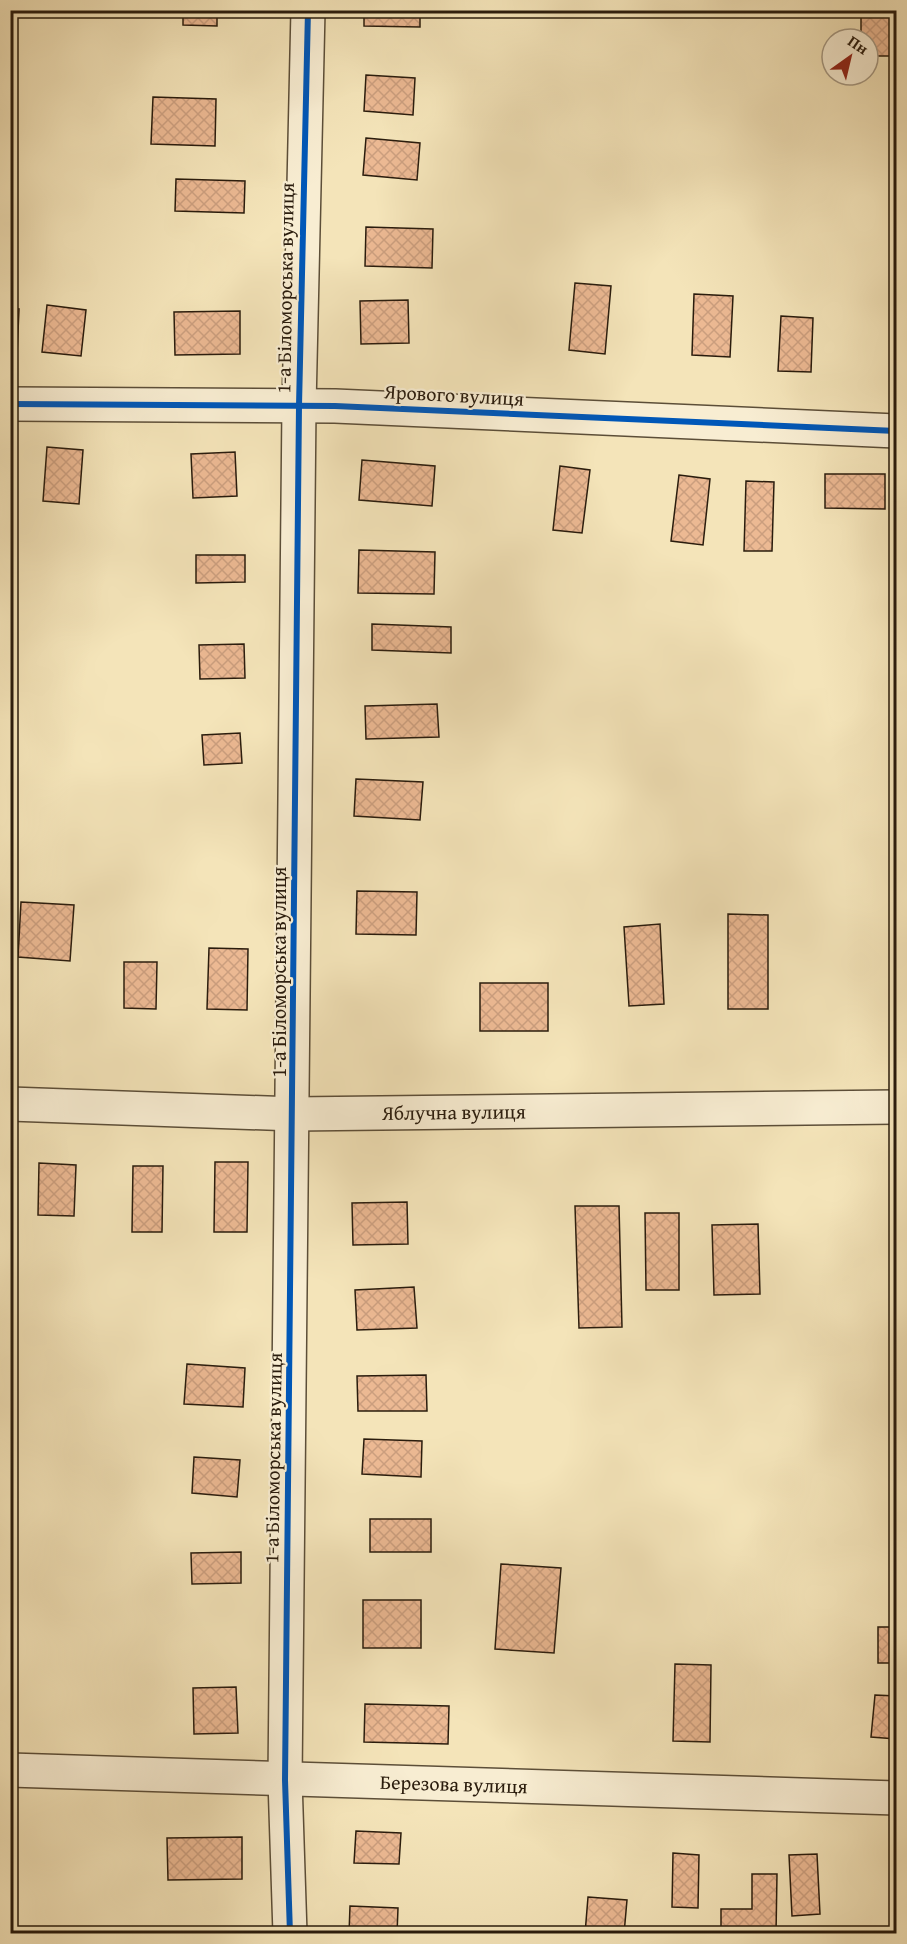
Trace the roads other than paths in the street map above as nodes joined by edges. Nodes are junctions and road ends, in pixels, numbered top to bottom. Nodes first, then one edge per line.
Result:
1 (308, 10) edge
2 (10, 404) edge
3 (299, 406) junction
4 (897, 431) edge
5 (10, 1104) edge
6 (897, 1107) edge
7 (294, 1114) junction
8 (10, 1770) edge
9 (285, 1780) junction
10 (897, 1798) edge
11 (290, 1934) edge

1 - 3 street, 1-а Біломорська вулиця
2 - 3 street, Ярового вулиця
3 - 4 street, Ярового вулиця
3 - 7 street, 1-а Біломорська вулиця
5 - 7 street, Яблучна вулиця
6 - 7 street, Яблучна вулиця
7 - 9 street, 1-а Біломорська вулиця
8 - 9 street, Березова вулиця
9 - 10 street, Березова вулиця
9 - 11 street, 1-а Біломорська вулиця

